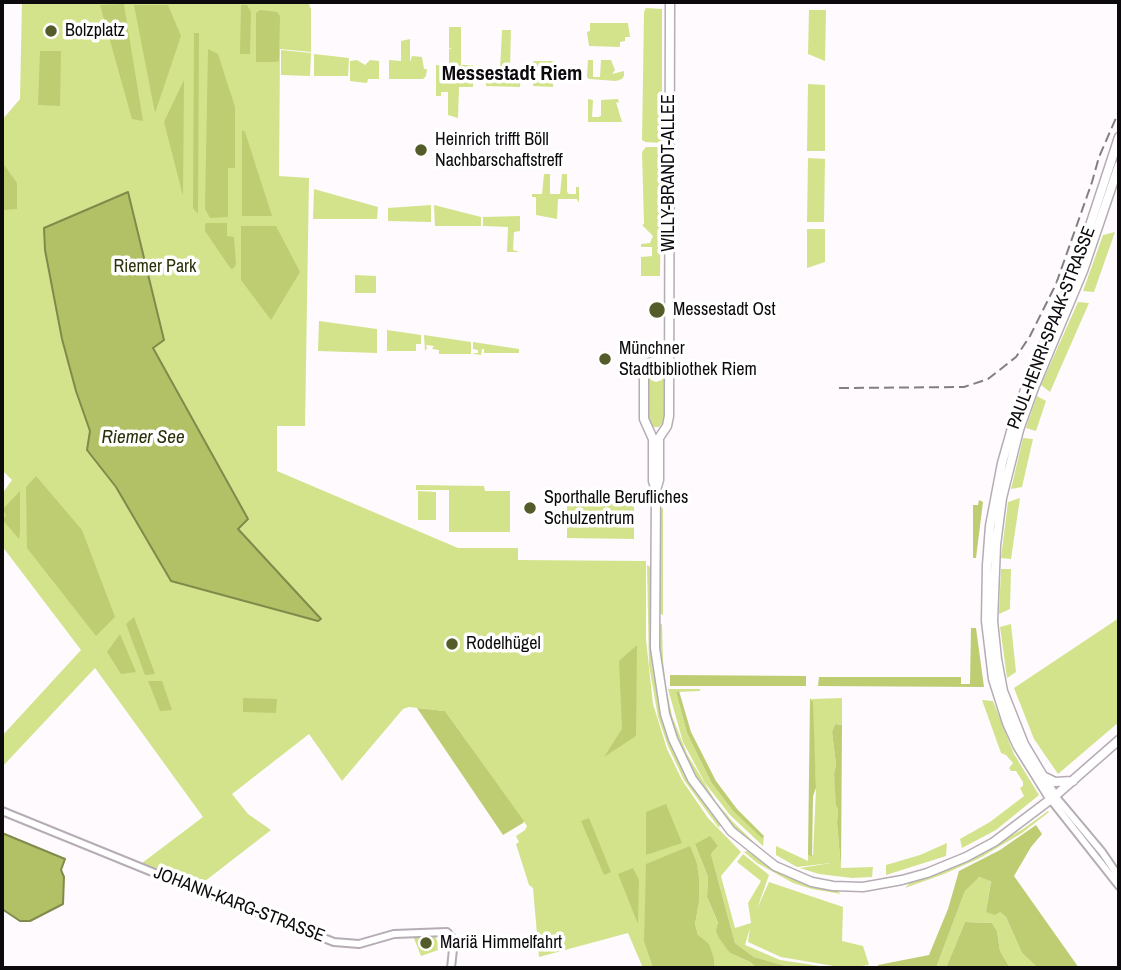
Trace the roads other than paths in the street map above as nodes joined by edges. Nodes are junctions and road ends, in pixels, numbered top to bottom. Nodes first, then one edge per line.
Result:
1 (670, 2) edge
2 (1119, 137) edge
3 (1119, 164) edge
4 (668, 344) junction
5 (659, 360) junction
6 (669, 370) junction
7 (649, 429) junction
8 (662, 430) junction
9 (656, 490) junction
10 (1119, 740) edge
11 (1043, 776) junction
12 (1073, 781) junction
13 (1053, 798) junction
14 (2, 811) edge
15 (1119, 877) edge
16 (1119, 886) edge
17 (451, 968) edge

1 - 4 main road, WILLY-BRANDT-ALLEE
2 - 13 main road, PAUL-HENRI-SPAAK-STRASSE
3 - 11 main road, PAUL-HENRI-SPAAK-STRASSE
4 - 5 main road, WILLY-BRANDT-ALLEE
4 - 6 main road, WILLY-BRANDT-ALLEE
5 - 6 main road
5 - 7 main road, WILLY-BRANDT-ALLEE
6 - 8 main road, WILLY-BRANDT-ALLEE
7 - 8 main road
7 - 9 main road
8 - 9 main road, WILLY-BRANDT-ALLEE
9 - 13 main road
10 - 12 main road
11 - 12 main road
11 - 13 main road, PAUL-HENRI-SPAAK-STRASSE
12 - 13 main road
13 - 15 street
13 - 16 street
14 - 17 street, JOHANN-KARG-STRASSE

